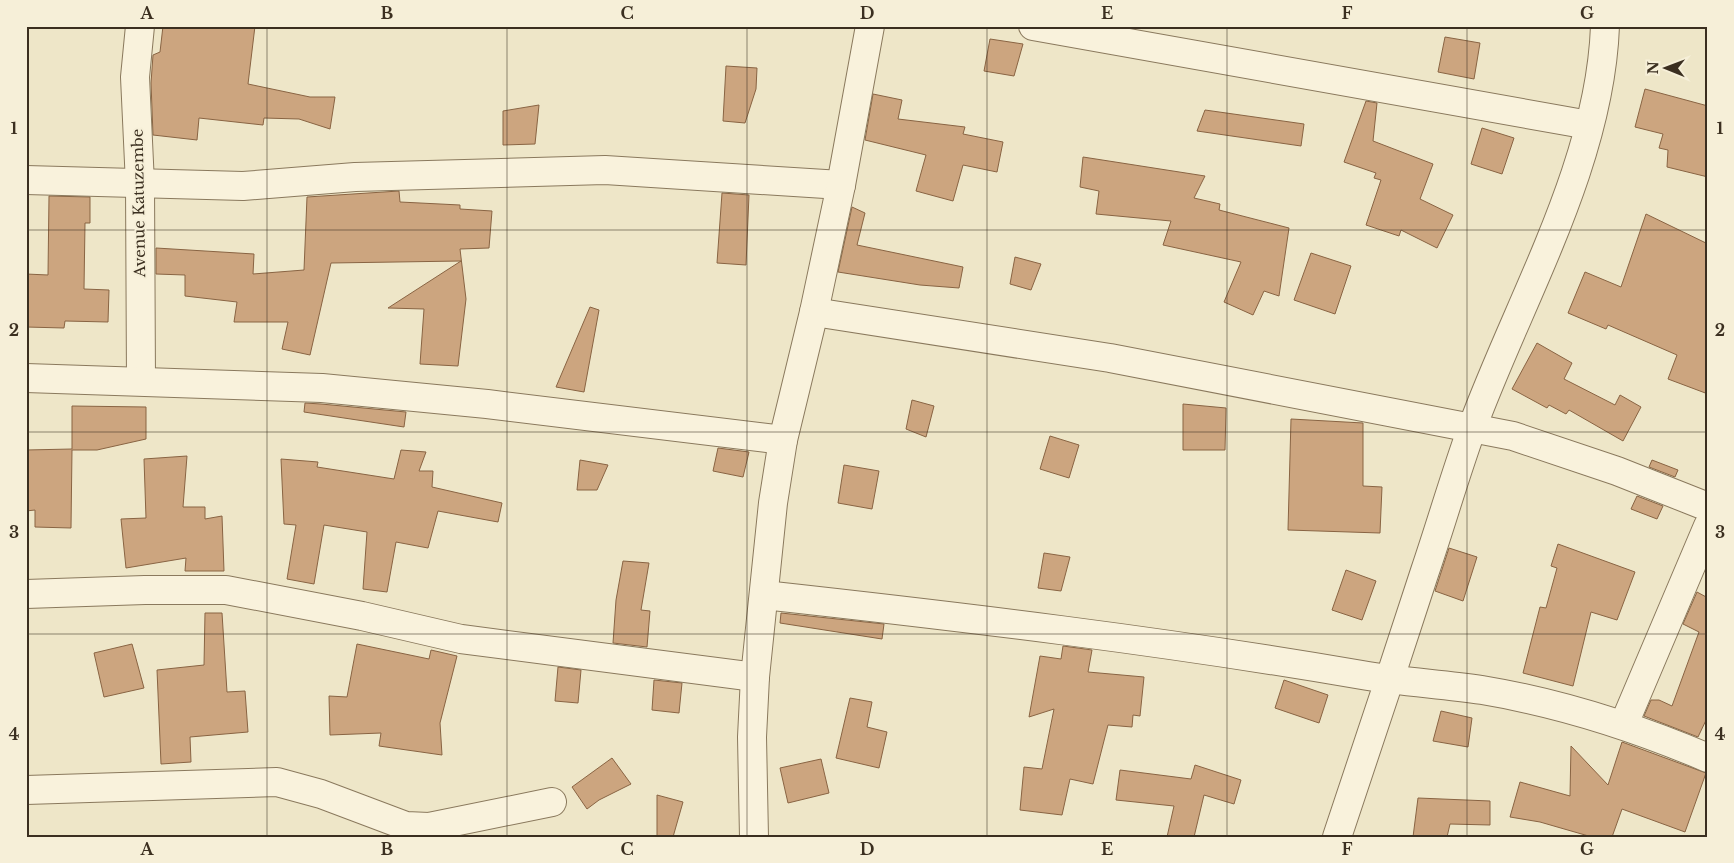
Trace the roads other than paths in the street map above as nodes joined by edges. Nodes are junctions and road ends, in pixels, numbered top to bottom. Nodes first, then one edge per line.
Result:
1 (140, 26) edge
2 (870, 26) edge
3 (1033, 26) edge
4 (1605, 26) edge
5 (1589, 125) junction
6 (26, 180) edge
7 (140, 184) junction
8 (841, 185) junction
9 (814, 312) junction
10 (26, 378) edge
11 (141, 381) junction
12 (1472, 428) junction
13 (783, 440) junction
14 (1708, 507) edge
15 (1708, 526) edge
16 (26, 594) edge
17 (764, 595) junction
18 (755, 677) junction
19 (1390, 680) junction
20 (1624, 724) junction
21 (1708, 758) edge
22 (26, 790) edge
23 (552, 802) dead end
24 (754, 837) edge
25 (1337, 837) edge

1 - 7 street, Avenue Katuzembe
2 - 8 street
3 - 5 street
4 - 5 street
5 - 12 street
6 - 7 street
7 - 8 street
7 - 11 street, Avenue Katuzembe
8 - 9 street
9 - 12 street
9 - 13 street
10 - 11 street
11 - 13 street
12 - 14 street
12 - 19 street
13 - 17 street
15 - 20 street
16 - 18 street
17 - 18 street
17 - 19 street
18 - 24 street
19 - 20 street
19 - 25 street
20 - 21 street
22 - 23 street

